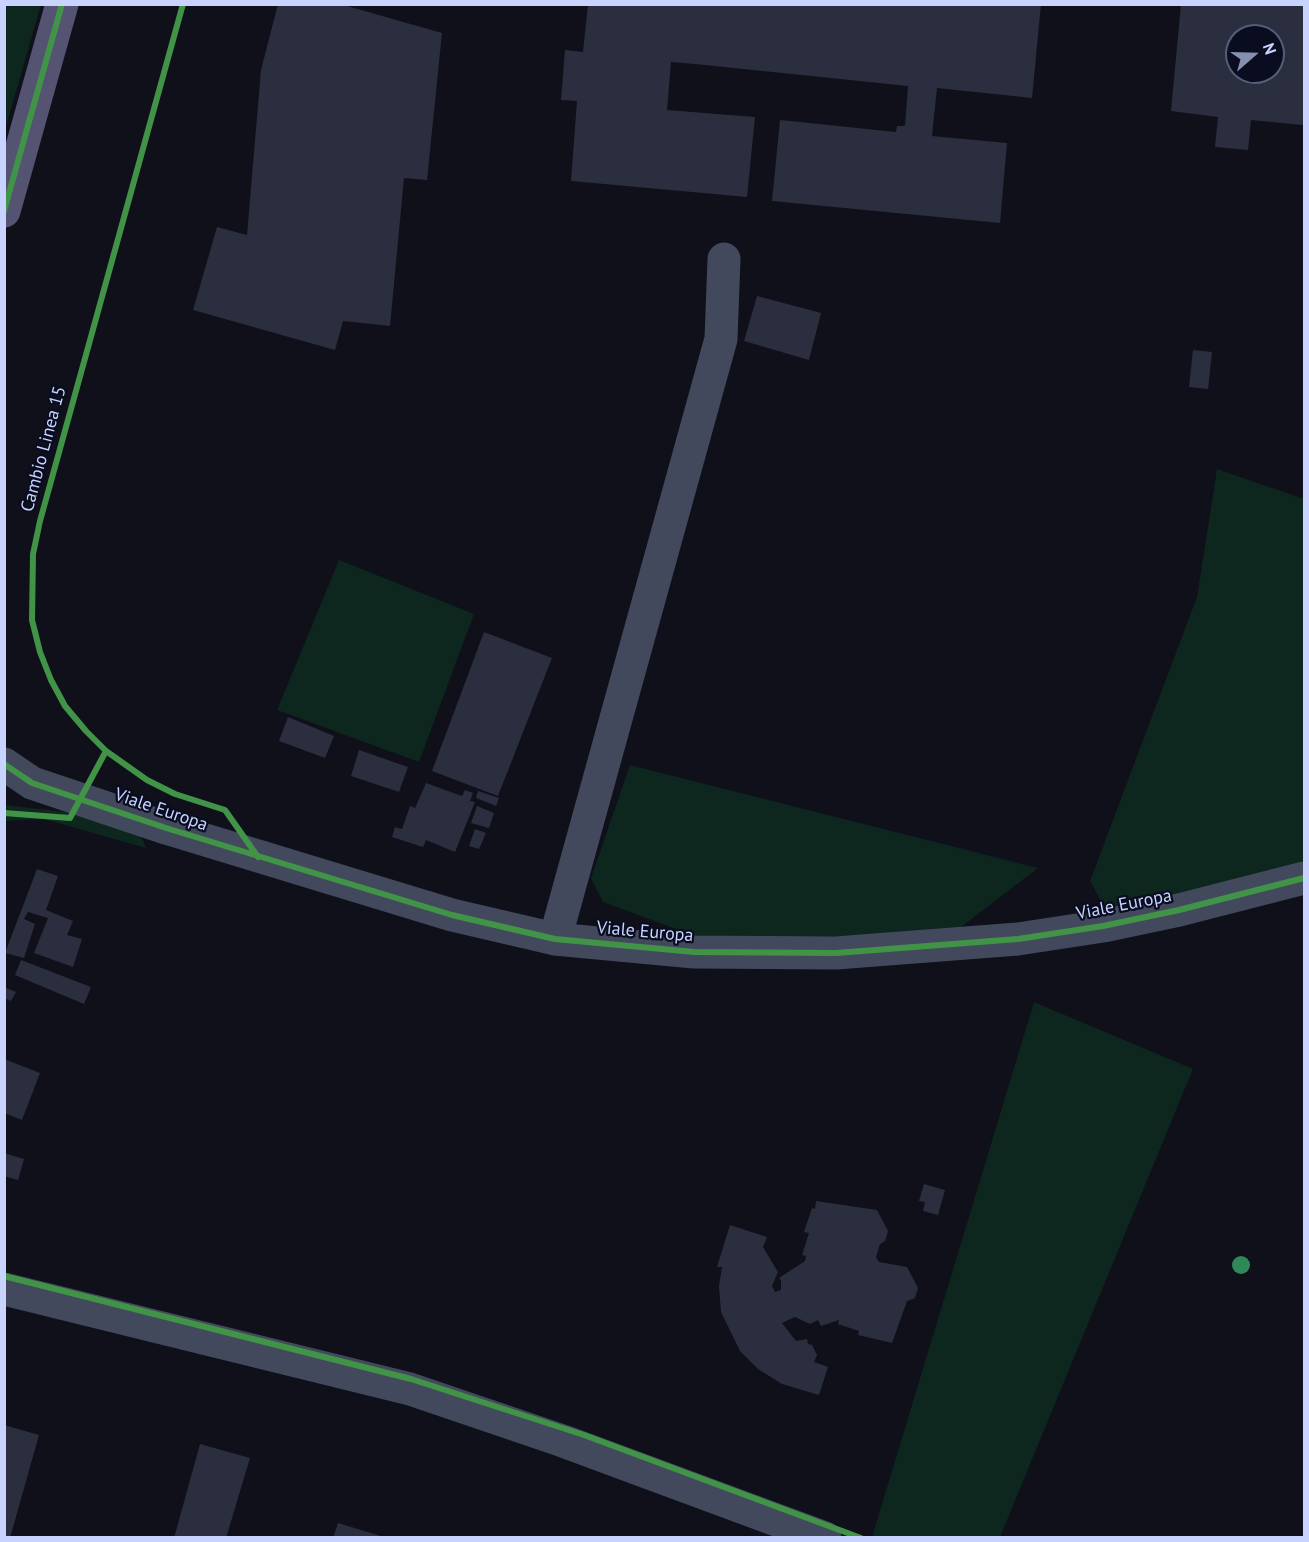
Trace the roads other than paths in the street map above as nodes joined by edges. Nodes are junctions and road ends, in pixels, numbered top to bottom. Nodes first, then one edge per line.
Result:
1 (62, 4) edge
2 (4, 211) edge
3 (724, 259) dead end
4 (4, 764) edge
5 (18, 784) edge
6 (1305, 878) edge
7 (555, 939) junction
8 (4, 1289) edge
9 (825, 1538) edge

1 - 2 main road
3 - 7 street
4 - 5 street, Viale Europa
5 - 7 street, Viale Europa
6 - 7 street, Viale Europa
8 - 9 street

